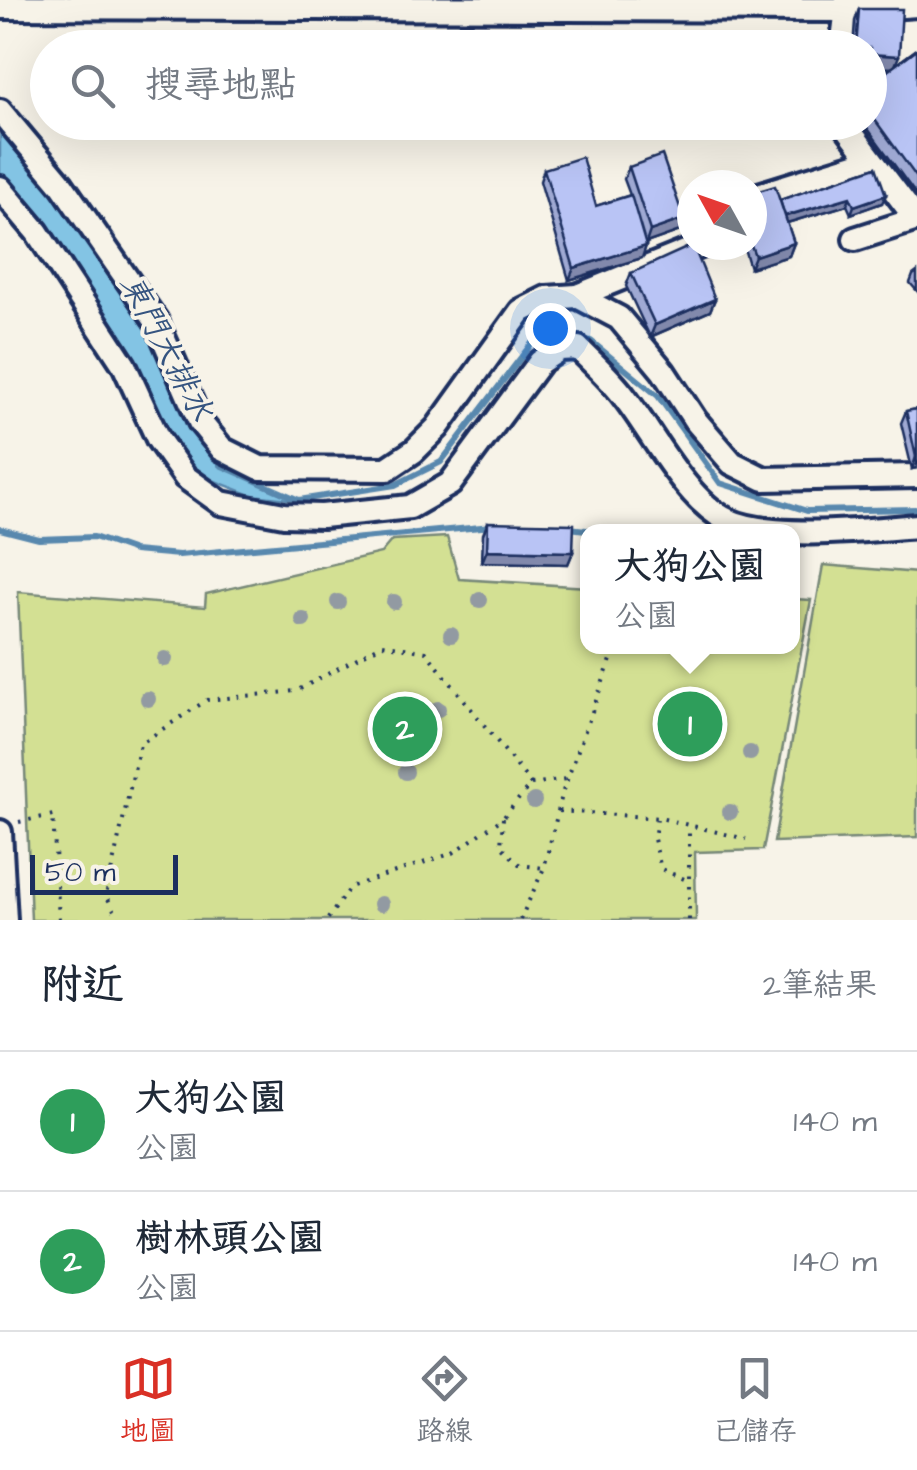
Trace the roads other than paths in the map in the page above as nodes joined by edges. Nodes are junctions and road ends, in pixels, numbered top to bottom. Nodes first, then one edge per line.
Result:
1 (139, 3) edge
2 (493, 4) edge
3 (847, 5) edge
4 (917, 5) edge
5 (0, 8) edge
6 (844, 30) edge
7 (0, 112) edge
8 (858, 140) edge
9 (871, 160) junction
10 (0, 188) edge
11 (767, 193) edge
12 (917, 219) edge
13 (855, 239) dead end
14 (677, 256) edge
15 (577, 296) junction
16 (917, 476) edge
17 (744, 524) edge
18 (917, 526) edge
19 (800, 530) edge
20 (9, 827) edge
21 (5, 920) edge

1 - 2 street
1 - 5 street
2 - 3 street
3 - 4 street
3 - 6 street
7 - 15 street
8 - 9 street
9 - 11 street
9 - 12 street
10 - 17 street
12 - 13 street
14 - 15 street
15 - 16 street
18 - 19 street
20 - 21 street

